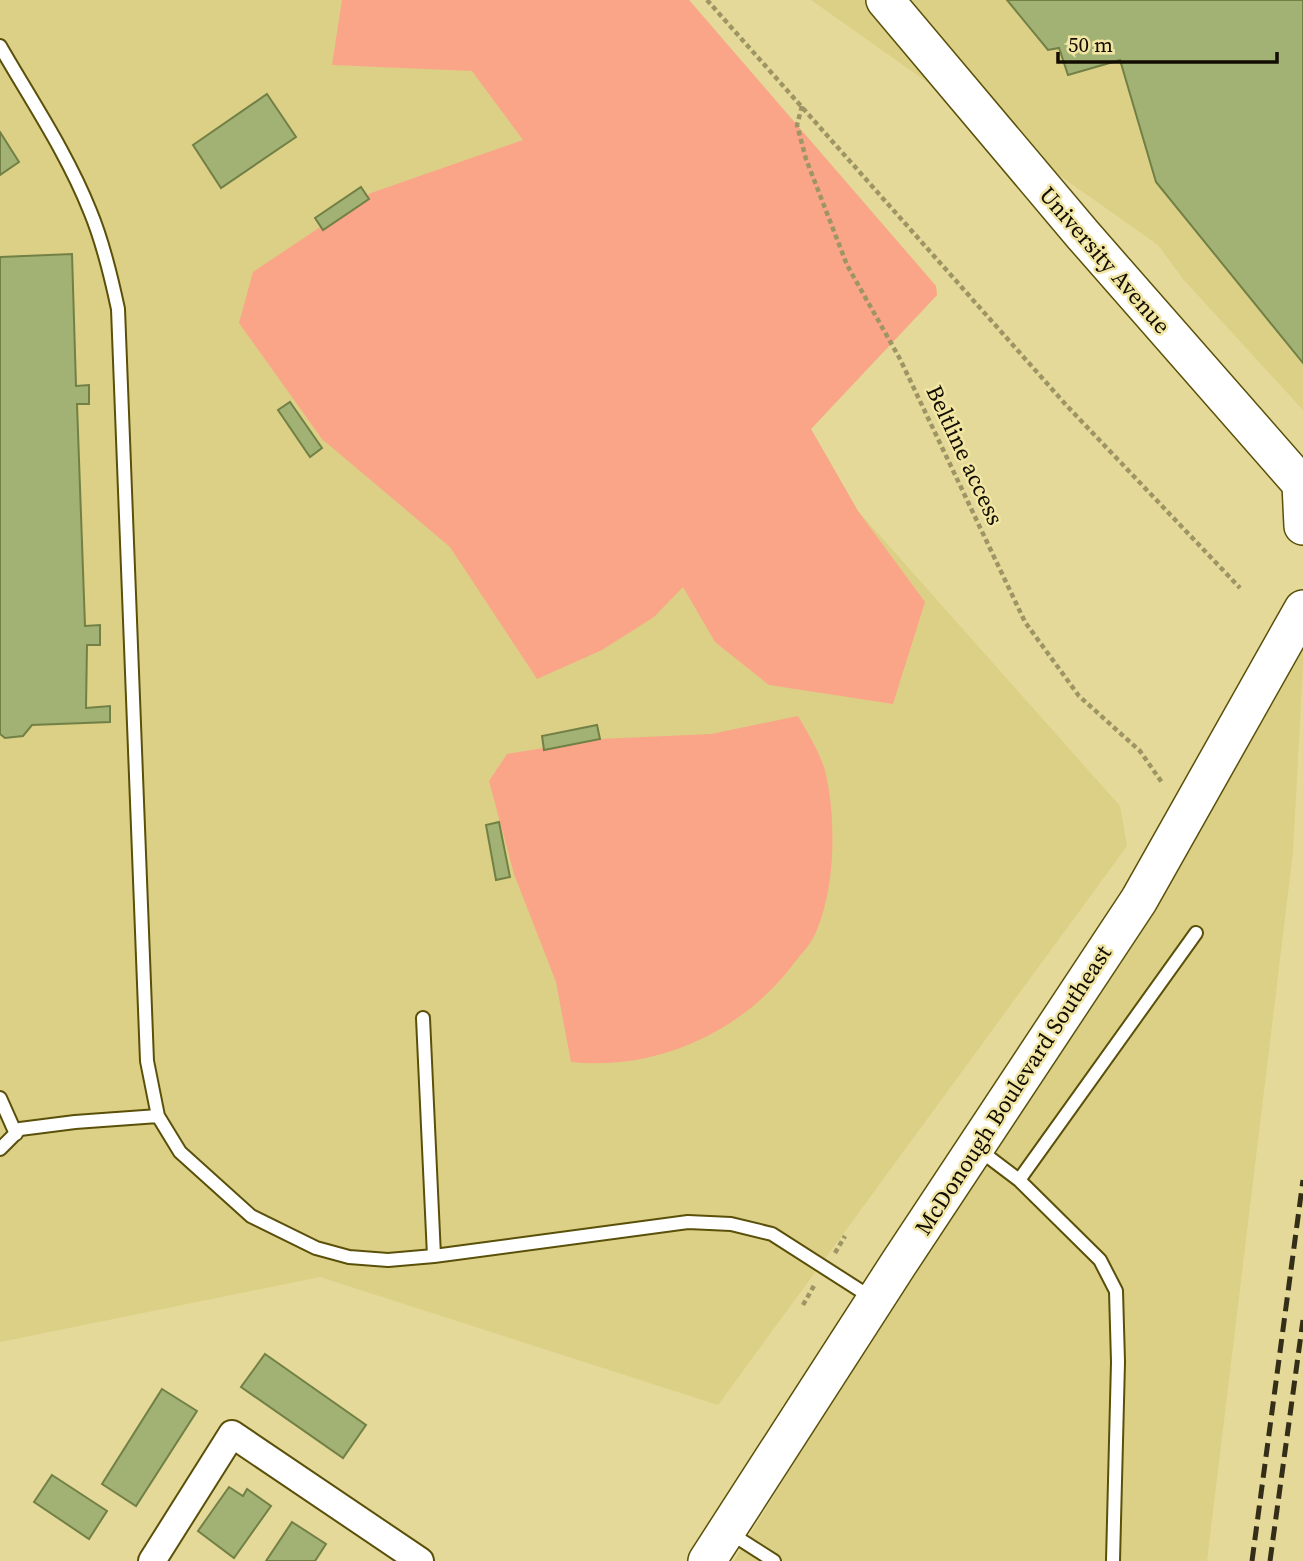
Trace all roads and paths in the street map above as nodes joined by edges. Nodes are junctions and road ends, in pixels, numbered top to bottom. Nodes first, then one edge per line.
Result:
1 (707, 0) edge
2 (885, 0) edge
3 (0, 46) edge
4 (802, 106) junction
5 (1302, 485) edge
6 (1303, 526) edge
7 (1240, 588) dead end
8 (1303, 609) edge
9 (1163, 784) dead end
10 (1196, 933) dead end
11 (423, 1018) dead end
12 (0, 1098) edge
13 (158, 1116) junction
14 (16, 1134) junction
15 (975, 1147) junction
16 (0, 1149) edge
17 (1019, 1180) junction
18 (845, 1236) dead end
19 (834, 1254) dead end
20 (434, 1256) junction
21 (816, 1284) dead end
22 (875, 1300) junction
23 (803, 1305) dead end
24 (726, 1530) junction
25 (152, 1561) edge
26 (420, 1561) edge
27 (707, 1561) edge
28 (774, 1561) edge
29 (1113, 1561) edge

1 - 4 path
2 - 5 main road, University Avenue
3 - 13 lane
4 - 7 path
4 - 9 path, Beltline access
5 - 6 main road, University Avenue
8 - 15 main road, McDonough Boulevard Southeast
10 - 17 lane
11 - 20 lane
12 - 14 lane
13 - 14 lane
13 - 20 lane
14 - 16 lane
15 - 17 lane
15 - 22 main road, McDonough Boulevard Southeast
17 - 29 lane
18 - 19 path
20 - 22 lane
21 - 23 path
22 - 24 main road, McDonough Boulevard Southeast
24 - 27 main road, McDonough Boulevard Southeast
24 - 28 lane
25 - 26 street

